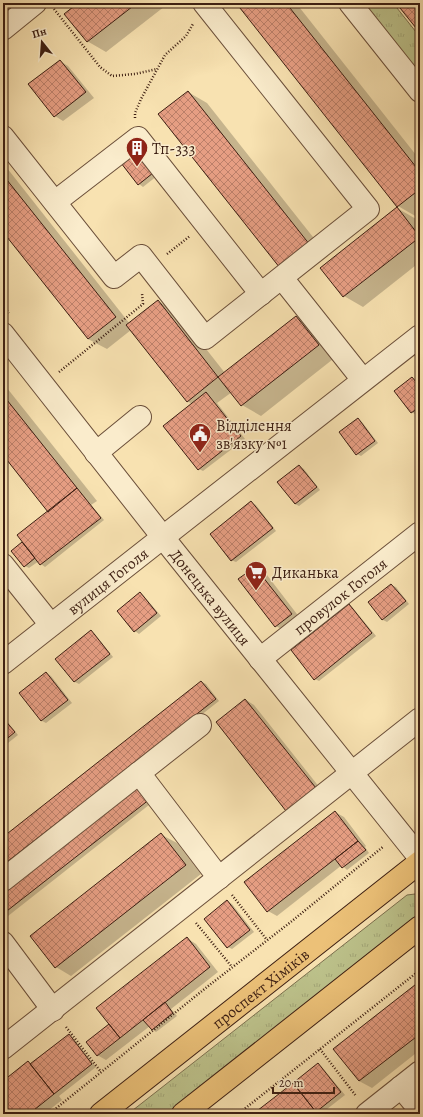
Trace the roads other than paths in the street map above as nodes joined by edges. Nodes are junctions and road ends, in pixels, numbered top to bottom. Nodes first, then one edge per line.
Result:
1 (35, 3) edge
2 (350, 3) edge
3 (205, 4) edge
4 (3, 29) edge
5 (420, 91) edge
6 (3, 137) edge
7 (55, 202) junction
8 (282, 278) junction
9 (261, 294) junction
10 (3, 334) edge
11 (420, 336) edge
12 (363, 380) junction
13 (140, 417) dead end
14 (96, 453) junction
15 (420, 533) edge
16 (163, 537) junction
17 (3, 565) edge
18 (51, 626) junction
19 (260, 659) junction
20 (3, 663) edge
21 (420, 719) edge
22 (200, 725) dead end
23 (139, 773) junction
24 (352, 773) junction
25 (420, 858) edge
26 (420, 862) edge
27 (219, 878) junction
28 (3, 880) edge
29 (420, 927) edge
30 (3, 943) edge
31 (53, 1010) junction
32 (3, 1048) edge
33 (420, 1072) edge
34 (402, 1087) junction
35 (420, 1110) edge
36 (371, 1113) edge
37 (101, 1114) edge
38 (183, 1114) edge

1 - 4 street
2 - 5 street
3 - 8 street
6 - 7 street
7 - 9 street
7 - 9 street
8 - 9 street
8 - 12 street
10 - 14 street, Донецька вулиця
11 - 12 street, вулиця Гоголя
12 - 16 street, вулиця Гоголя
13 - 14 street
14 - 16 street, Донецька вулиця
15 - 19 street, провулок Гоголя
16 - 18 street, вулиця Гоголя
16 - 19 street, Донецька вулиця
17 - 18 street
18 - 20 street, вулиця Гоголя
19 - 24 street, Донецька вулиця
21 - 24 street
22 - 23 street
23 - 27 street
23 - 28 street
24 - 25 street, Донецька вулиця
24 - 27 street
26 - 37 main road, проспект Хіміків
27 - 31 street
29 - 38 main road
30 - 31 street
31 - 32 street
33 - 34 street
34 - 35 street
34 - 36 street

